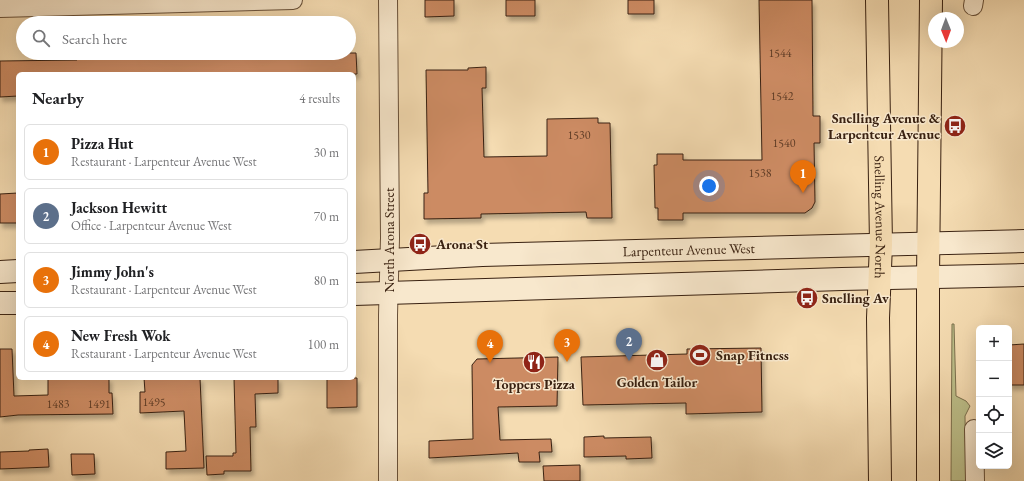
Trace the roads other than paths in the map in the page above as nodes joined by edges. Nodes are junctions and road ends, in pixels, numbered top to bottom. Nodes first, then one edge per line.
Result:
1 (293, 0) edge
2 (388, 0) edge
3 (877, 0) edge
4 (931, 0) edge
5 (0, 8) edge
6 (1024, 241) edge
7 (881, 244) junction
8 (929, 244) junction
9 (388, 261) junction
10 (356, 262) edge
11 (16, 271) edge
12 (0, 272) edge
13 (1024, 275) edge
14 (879, 278) junction
15 (928, 278) junction
16 (388, 293) junction
17 (356, 294) edge
18 (16, 302) edge
19 (0, 303) edge
20 (974, 429) dead end
21 (388, 481) edge
22 (880, 481) edge
23 (928, 481) edge
24 (976, 481) edge

1 - 5 street
2 - 9 street, North Arona Street
3 - 7 main road, Snelling Avenue North
4 - 8 main road
6 - 8 main road, Larpenteur Avenue West
7 - 8 main road, Larpenteur Avenue West
7 - 9 main road, Larpenteur Avenue West
7 - 14 main road, Snelling Avenue North
8 - 15 main road
9 - 10 main road, Larpenteur Avenue West
9 - 16 street, North Arona Street
11 - 12 main road
13 - 15 main road
14 - 15 main road
14 - 16 main road
14 - 22 main road, Snelling Avenue North
15 - 23 main road
16 - 17 main road
16 - 21 street, North Arona Street
18 - 19 main road
20 - 24 street

